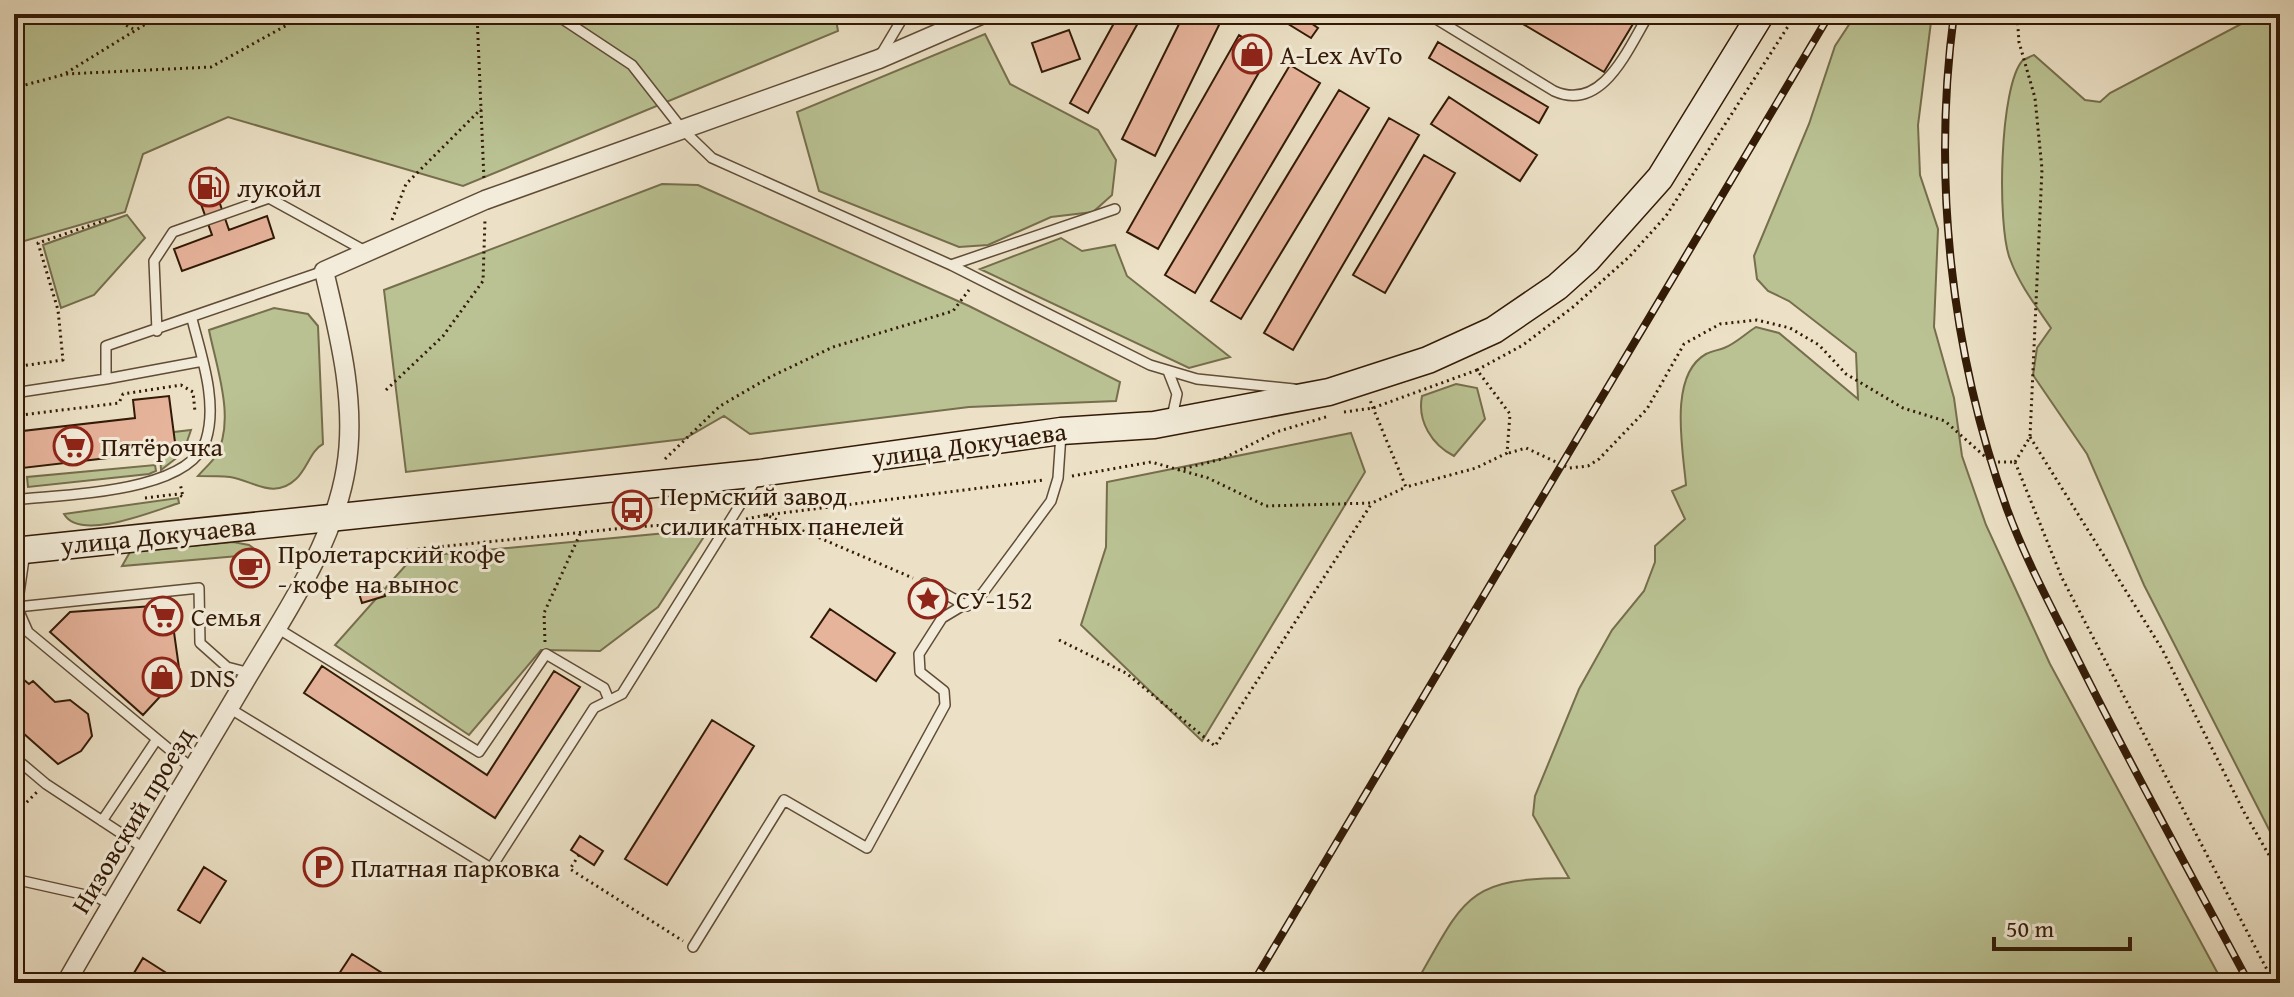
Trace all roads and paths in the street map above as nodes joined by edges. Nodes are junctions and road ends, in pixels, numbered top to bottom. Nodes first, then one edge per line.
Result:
1 (105, 14) edge
2 (162, 14) edge
3 (307, 14) edge
4 (555, 14) edge
5 (905, 14) edge
6 (983, 14) edge
7 (1428, 14) edge
8 (1649, 14) edge
9 (1761, 14) edge
10 (2017, 14) edge
11 (133, 29) junction
12 (879, 59) junction
13 (66, 74) junction
14 (14, 88) edge
15 (481, 109) dead end
16 (682, 129) junction
17 (1115, 209) dead end
18 (109, 219) dead end
19 (375, 249) junction
20 (951, 265) junction
21 (324, 271) junction
22 (982, 281) junction
23 (192, 319) junction
24 (157, 331) junction
25 (203, 361) junction
26 (14, 367) edge
27 (1168, 371) junction
28 (106, 379) junction
29 (1363, 381) junction
30 (1329, 392) junction
31 (14, 393) edge
32 (1373, 408) junction
33 (14, 416) edge
34 (196, 416) dead end
35 (1171, 422) junction
36 (1061, 431) junction
37 (2030, 437) junction
38 (1507, 453) junction
39 (2015, 462) junction
40 (1178, 470) junction
41 (760, 473) junction
42 (1058, 478) junction
43 (643, 484) junction
44 (1406, 487) junction
45 (14, 500) edge
46 (1372, 503) junction
47 (632, 510) dead end
48 (334, 515) junction
49 (766, 515) junction
50 (730, 521) junction
51 (634, 527) junction
52 (581, 533) junction
53 (20, 550) edge
54 (388, 552) dead end
55 (925, 583) joint
56 (967, 606) junction
57 (16, 608) edge
58 (276, 628) junction
59 (1059, 640) dead end
60 (546, 654) junction
61 (250, 673) junction
62 (609, 700) junction
63 (229, 708) junction
64 (157, 739) junction
65 (14, 757) edge
66 (194, 769) junction
67 (46, 784) junction
68 (14, 815) edge
69 (102, 821) junction
70 (145, 849) junction
71 (579, 855) dead end
72 (2280, 874) edge
73 (14, 879) edge
74 (111, 905) junction
75 (693, 947) joint
76 (66, 983) edge
77 (2274, 983) edge

1 - 11 path
2 - 11 path
3 - 13 path
4 - 16 lane
5 - 12 lane
6 - 12 street
7 - 8 lane
9 - 29 main road, улица Докучаева
10 - 37 path
11 - 13 path
12 - 16 street
13 - 14 path
15 - 19 path
16 - 19 street
16 - 20 lane
17 - 20 lane
18 - 26 path
19 - 21 street
19 - 24 lane
20 - 22 lane
21 - 23 lane
21 - 48 street, Низовский проезд
22 - 27 lane
22 - 43 path
23 - 24 lane
23 - 25 lane
24 - 28 lane
25 - 28 lane
25 - 45 lane
27 - 30 lane
27 - 35 lane
28 - 31 lane
29 - 30 main road, улица Докучаева
29 - 32 path
30 - 35 main road, улица Докучаева
32 - 38 path
32 - 40 path
32 - 44 path
33 - 34 path
35 - 36 main road, улица Докучаева
36 - 41 main road, улица Докучаева
36 - 42 lane
37 - 39 path
37 - 72 path
38 - 39 path
38 - 44 path
39 - 77 path
40 - 42 path
40 - 46 path
41 - 43 main road, улица Докучаева
41 - 50 lane
42 - 49 path
42 - 56 lane
43 - 48 main road, улица Докучаева
44 - 46 path
46 - 59 path
47 - 51 path
48 - 53 main road, улица Докучаева
48 - 58 street, Низовский проезд
49 - 50 path
49 - 55 path
50 - 51 path
50 - 62 lane
51 - 52 path
52 - 54 path
52 - 60 path
53 - 57 lane
55 - 56 lane
56 - 75 lane
57 - 61 lane
57 - 64 lane
58 - 60 lane
58 - 61 street, Низовский проезд
60 - 62 lane
61 - 63 street, Низовский проезд
62 - 63 lane
63 - 66 street, Низовский проезд
64 - 66 lane
64 - 69 lane
65 - 67 lane
66 - 70 street, Низовский проезд
67 - 68 path
67 - 69 lane
69 - 70 lane
70 - 74 street, Низовский проезд
71 - 75 path
73 - 74 lane
74 - 76 street, Низовский проезд

